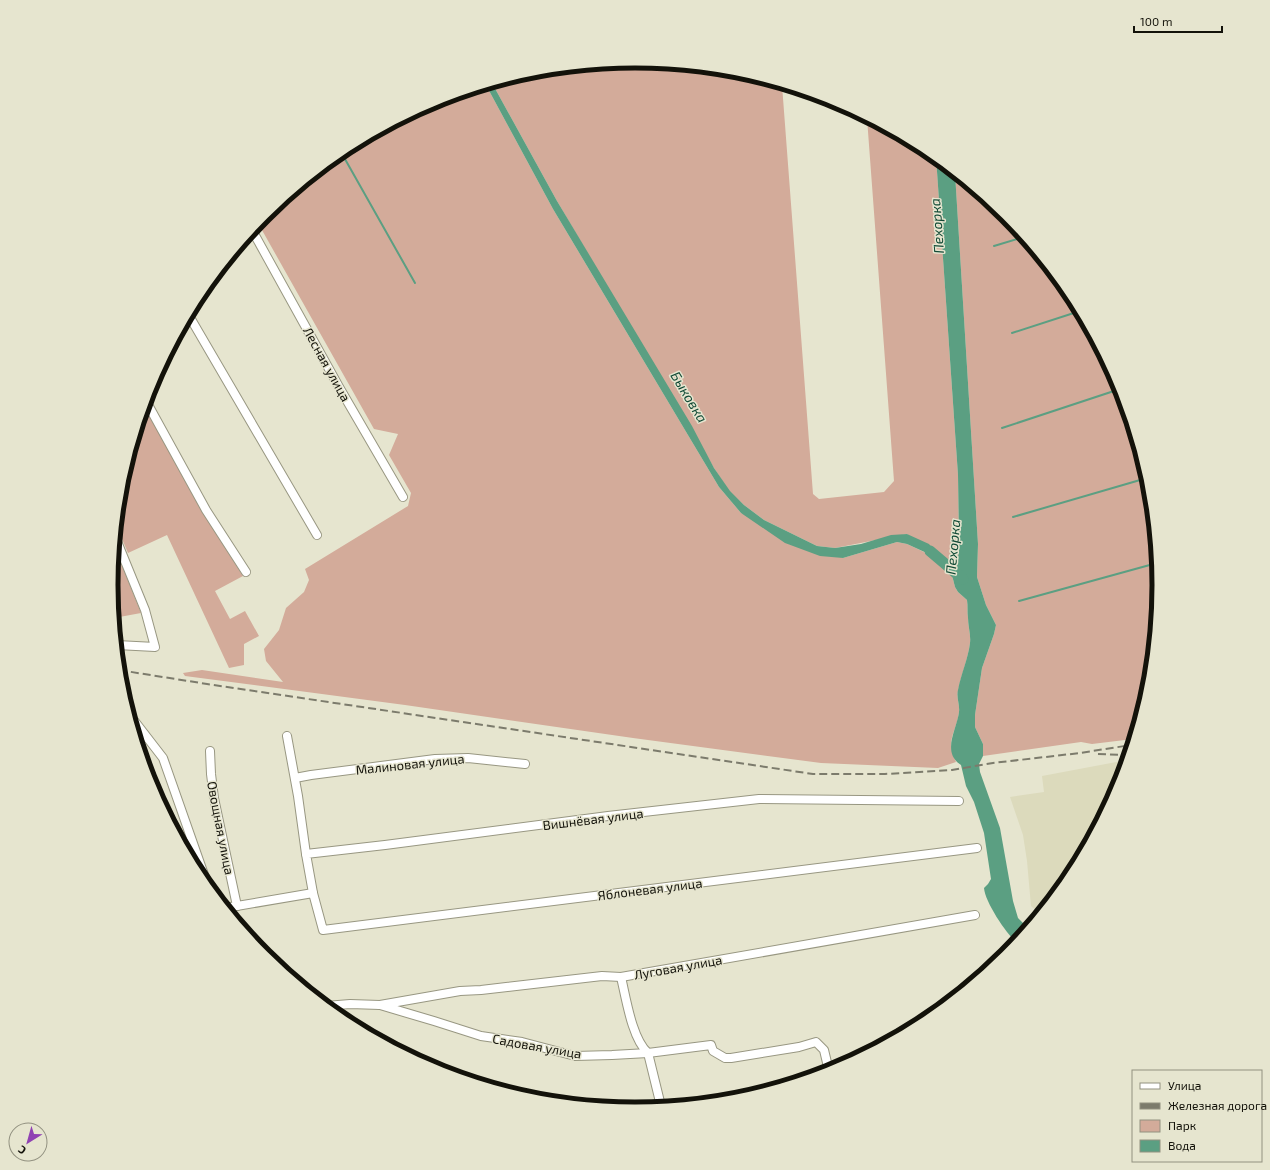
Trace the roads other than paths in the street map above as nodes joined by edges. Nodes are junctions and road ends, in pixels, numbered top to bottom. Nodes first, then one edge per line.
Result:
1 (255, 235) edge
2 (191, 319) edge
3 (149, 407) edge
4 (403, 497) dead end
5 (317, 535) dead end
6 (119, 547) edge
7 (246, 572) dead end
8 (121, 645) edge
9 (138, 725) edge
10 (287, 736) dead end
11 (210, 751) dead end
12 (525, 764) dead end
13 (295, 778) junction
14 (959, 801) dead end
15 (978, 848) dead end
16 (306, 854) junction
17 (201, 865) edge
18 (313, 893) junction
19 (237, 906) junction
20 (231, 907) edge
21 (974, 915) dead end
22 (621, 977) junction
23 (334, 1005) edge
24 (380, 1005) junction
25 (648, 1053) junction
26 (828, 1065) edge
27 (660, 1101) edge

1 - 4 street, Лесная улица
2 - 5 street
3 - 7 street
6 - 8 street
9 - 17 street
10 - 13 street
11 - 19 street, Овощная улица
12 - 13 street, Малиновая улица
13 - 16 street
14 - 16 street, Вишнёвая улица
15 - 18 street, Яблоневая улица
16 - 18 street
18 - 19 street
19 - 20 street
21 - 22 street, Луговая улица
22 - 24 street, Луговая улица
22 - 25 street
23 - 24 street, Садовая улица
24 - 25 street, Садовая улица
25 - 26 street, Садовая улица
25 - 27 street

